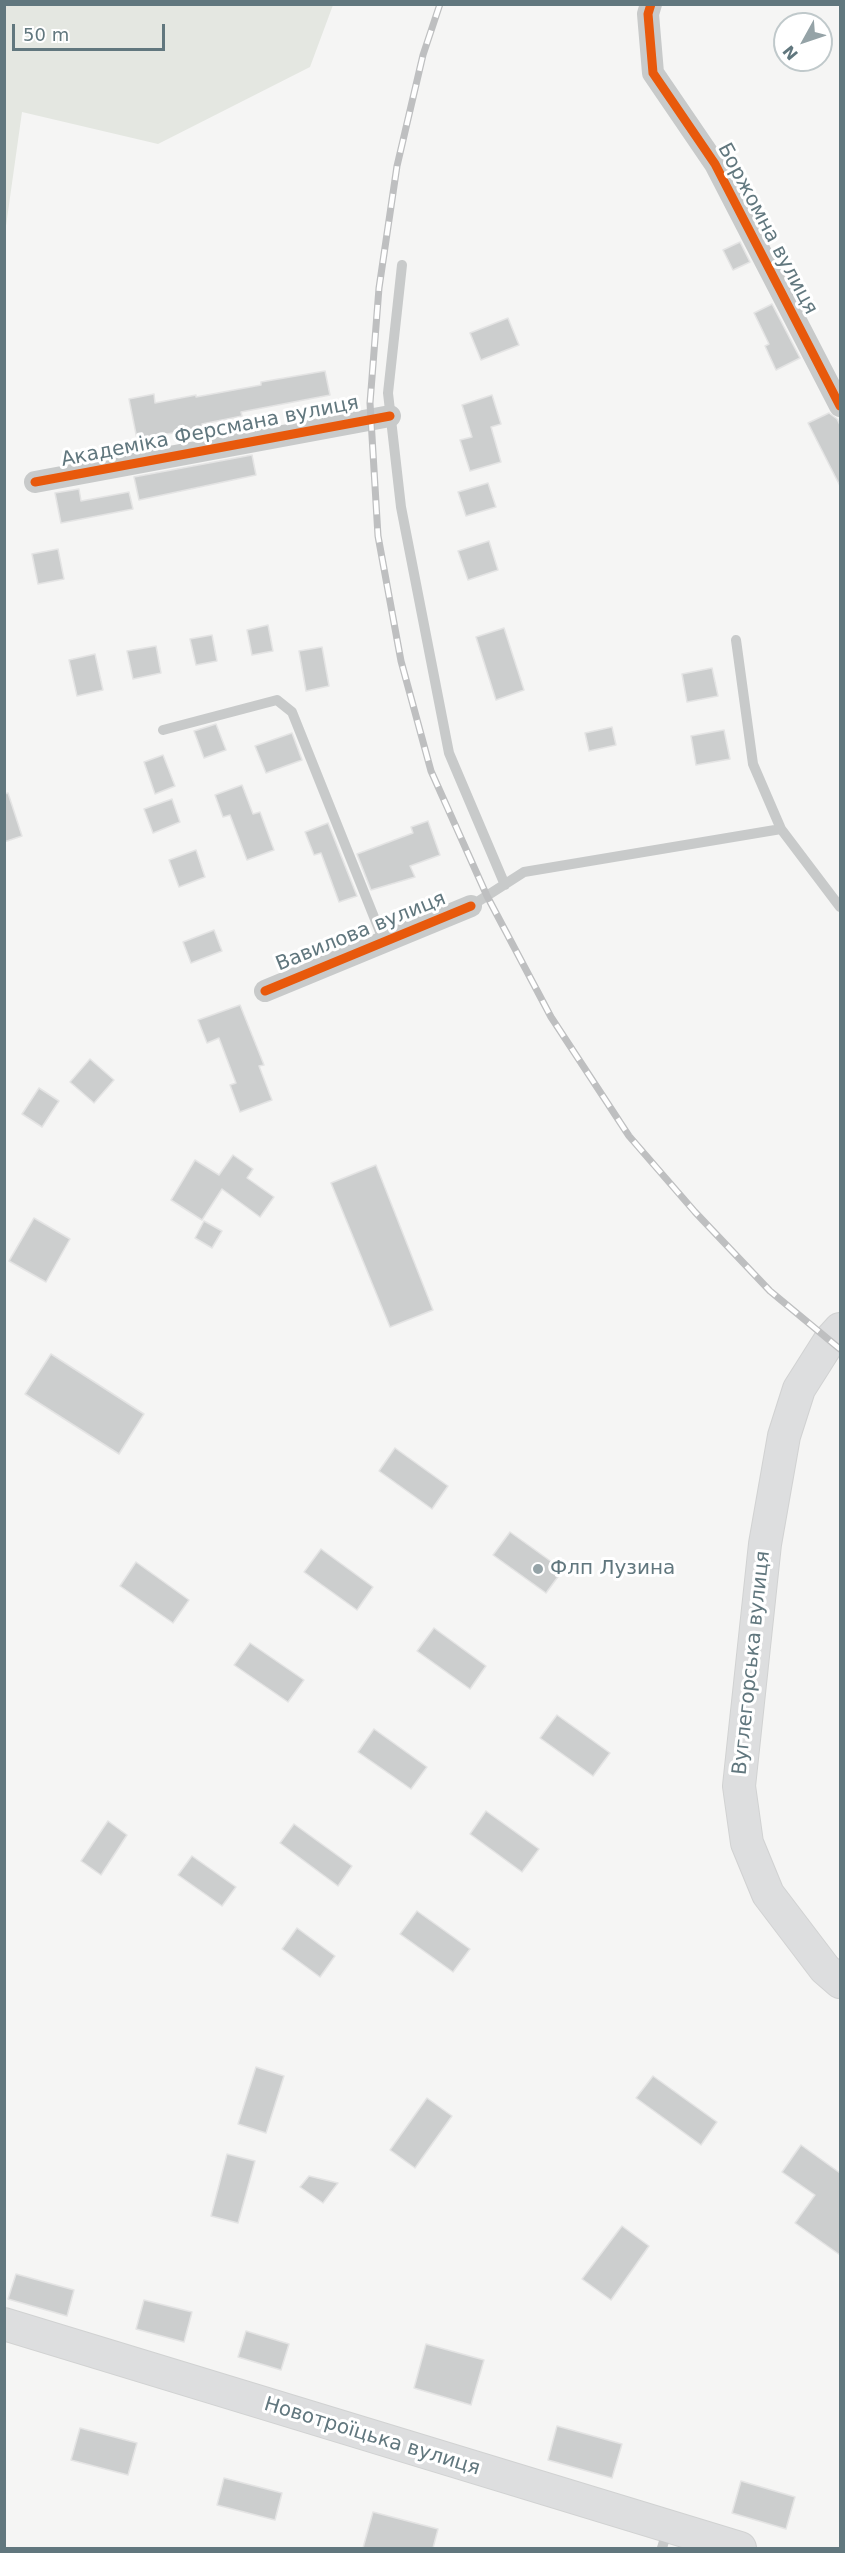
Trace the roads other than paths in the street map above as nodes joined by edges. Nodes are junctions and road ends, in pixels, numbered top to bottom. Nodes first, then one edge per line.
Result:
1 (651, 4) edge
2 (402, 265) dead end
3 (840, 406) edge
4 (390, 416) junction
5 (35, 483) dead end
6 (736, 640) dead end
7 (163, 730) dead end
8 (781, 829) junction
9 (505, 885) junction
10 (471, 906) joint
11 (840, 907) edge
12 (384, 942) junction
13 (265, 991) dead end
14 (840, 1329) edge
15 (840, 1982) edge
16 (4, 2324) edge
17 (665, 2538) edge
18 (740, 2548) edge

1 - 3 street, Боржомна вулиця
2 - 4 lane
4 - 5 street, Академіка Ферсмана вулиця
4 - 9 lane
6 - 8 lane
7 - 12 lane
8 - 9 lane
8 - 11 lane
9 - 10 lane
10 - 12 street, Вавилова вулиця
12 - 13 street, Вавилова вулиця
14 - 15 main road, Вуглегорська вулиця
16 - 17 main road, Новотроїцька вулиця
17 - 18 main road, Новотроїцька вулиця

